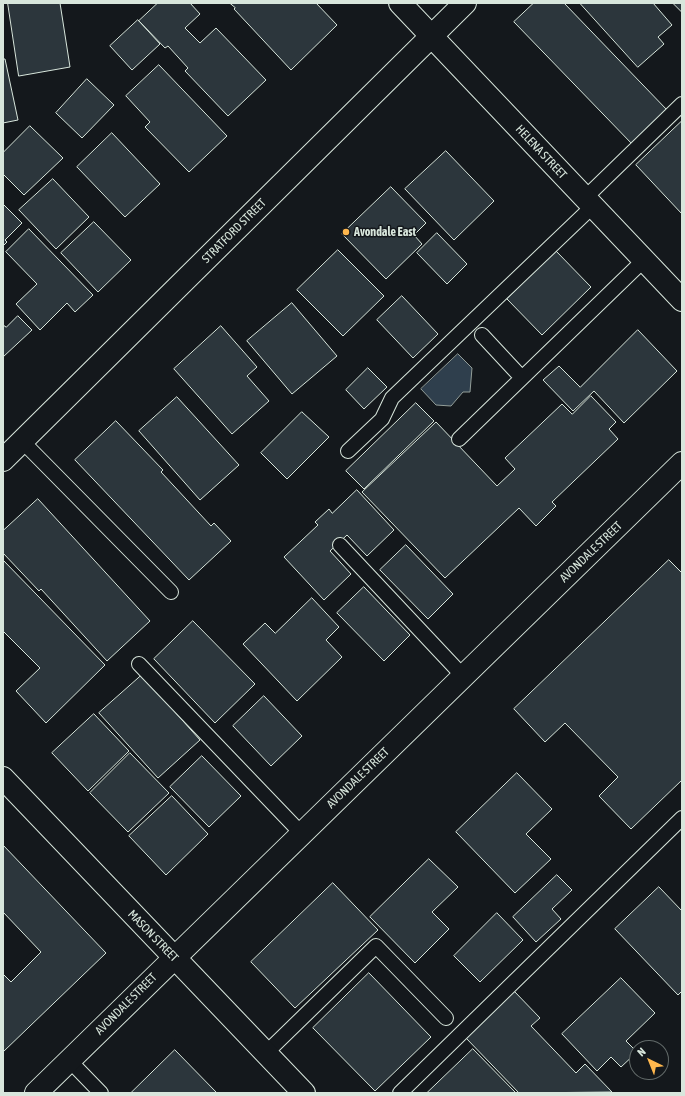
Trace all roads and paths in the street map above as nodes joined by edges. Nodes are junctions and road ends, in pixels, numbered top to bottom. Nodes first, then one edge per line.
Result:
1 (400, 3) edge
2 (465, 3) edge
3 (432, 36) junction
4 (682, 104) edge
5 (589, 202) junction
6 (644, 260) junction
7 (682, 300) edge
8 (482, 335) dead end
9 (522, 378) junction
10 (459, 438) dead end
11 (22, 441) junction
12 (348, 451) dead end
13 (3, 460) edge
14 (682, 463) edge
15 (340, 545) dead end
16 (171, 592) dead end
17 (139, 664) dead end
18 (463, 676) junction
19 (3, 778) edge
20 (682, 818) edge
21 (301, 833) junction
22 (174, 957) junction
23 (446, 1018) dead end
24 (266, 1053) junction
25 (69, 1060) junction
26 (36, 1093) edge
27 (101, 1093) edge
28 (304, 1093) edge
29 (400, 1093) edge

1 - 3 street, HELENA STREET
2 - 3 street, STRATFORD STREET
3 - 5 street, HELENA STREET
3 - 11 street, STRATFORD STREET
4 - 5 lane
5 - 6 street, HELENA STREET
5 - 12 lane
6 - 7 street, HELENA STREET
6 - 9 lane
8 - 9 lane
9 - 10 lane
11 - 13 street, STRATFORD STREET
11 - 16 lane
14 - 18 street, AVONDALE STREET
15 - 18 lane
17 - 21 lane
18 - 21 street, AVONDALE STREET
19 - 22 street, MASON STREET
20 - 29 lane
21 - 22 street, AVONDALE STREET
22 - 24 street, MASON STREET
22 - 25 street, AVONDALE STREET
23 - 24 lane
24 - 28 street, MASON STREET
25 - 26 street, AVONDALE STREET
25 - 27 lane

